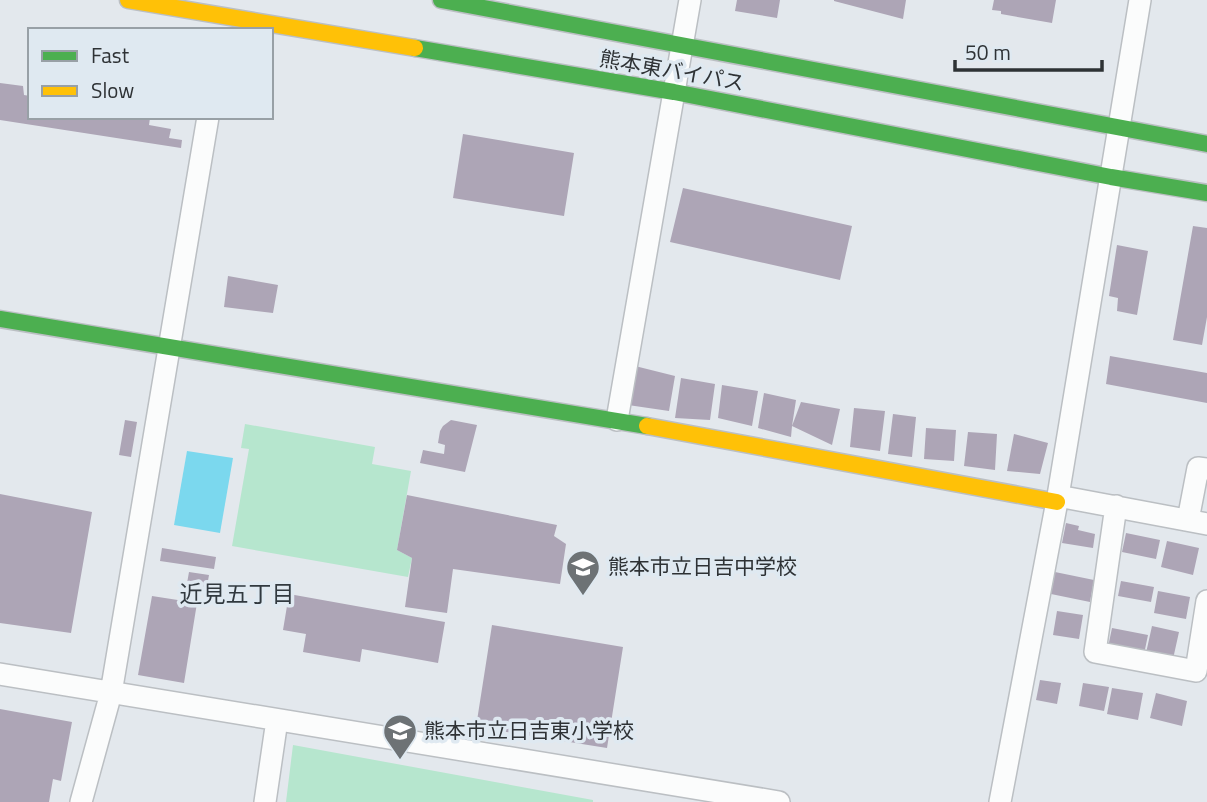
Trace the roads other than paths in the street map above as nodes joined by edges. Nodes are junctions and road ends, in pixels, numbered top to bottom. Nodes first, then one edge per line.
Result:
1 (128, 0) edge
2 (441, 0) edge
3 (690, 0) edge
4 (1140, 0) edge
5 (225, 23) edge
6 (258, 28) edge
7 (273, 30) edge
8 (682, 44) junction
9 (674, 92) junction
10 (208, 119) edge
11 (1119, 129) junction
12 (1207, 144) edge
13 (1111, 177) junction
14 (1207, 193) edge
15 (0, 319) edge
16 (168, 345) junction
17 (617, 420) junction
18 (1207, 469) edge
19 (1058, 499) junction
20 (1116, 506) junction
21 (1198, 522) edge
22 (1207, 601) edge
23 (0, 674) edge
24 (111, 693) junction
25 (277, 720) junction
26 (81, 802) edge
27 (265, 802) edge
28 (779, 802) edge
29 (1000, 802) edge

1 - 5 main road, 熊本東バイパス
2 - 8 main road, 熊本東バイパス
3 - 8 street
4 - 11 street
5 - 6 main road, 熊本東バイパス
7 - 9 main road, 熊本東バイパス
8 - 9 street
8 - 11 main road, 熊本東バイパス
9 - 13 main road, 熊本東バイパス
9 - 17 street
10 - 16 street
11 - 12 main road, 熊本東バイパス
11 - 13 street
13 - 14 main road, 熊本東バイパス
13 - 19 street
15 - 16 main road
16 - 17 main road
16 - 24 street
17 - 19 main road
18 - 21 street
19 - 20 street
19 - 29 street
20 - 21 street
20 - 22 street
23 - 24 street
24 - 25 street
24 - 26 street
25 - 27 street
25 - 28 street

